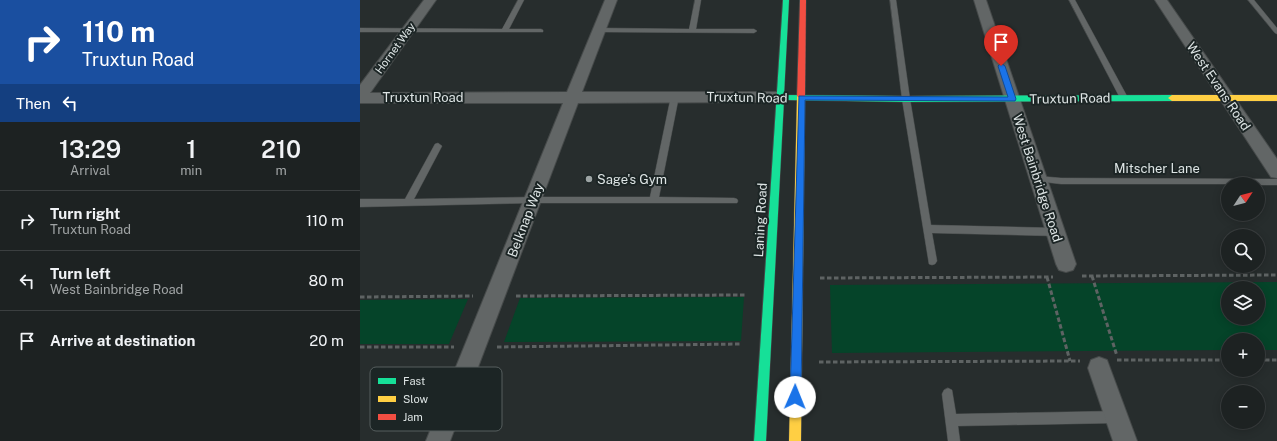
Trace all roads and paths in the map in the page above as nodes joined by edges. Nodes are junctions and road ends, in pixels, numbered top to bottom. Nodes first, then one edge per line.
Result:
1 (430, 0) edge
2 (521, 0) edge
3 (611, 0) edge
4 (698, 0) edge
5 (786, 0) edge
6 (803, 0) edge
7 (893, 0) edge
8 (980, 0) edge
9 (1072, 0) edge
10 (1161, 0) edge
11 (1251, 0) edge
12 (360, 30) edge
13 (408, 30) junction
14 (600, 30) junction
15 (504, 31) junction
16 (541, 31) dead end
17 (692, 31) junction
18 (754, 31) dead end
19 (1277, 32) edge
20 (574, 96) junction
21 (675, 96) junction
22 (360, 97) edge
23 (780, 97) junction
24 (1226, 97) junction
25 (801, 98) junction
26 (1124, 98) junction
27 (1277, 98) edge
28 (906, 99) junction
29 (1012, 99) junction
30 (438, 146) dead end
31 (1277, 172) edge
32 (1038, 179) junction
33 (1277, 182) edge
34 (533, 200) junction
35 (654, 201) junction
36 (734, 201) dead end
37 (408, 202) junction
38 (360, 203) edge
39 (927, 229) junction
40 (1056, 232) junction
41 (932, 261) dead end
42 (1066, 264) dead end
43 (1277, 275) edge
44 (1077, 276) dead end
45 (1092, 276) junction
46 (1047, 277) junction
47 (1054, 277) dead end
48 (815, 278) dead end
49 (746, 295) dead end
50 (495, 296) junction
51 (360, 297) edge
52 (742, 344) dead end
53 (360, 347) edge
54 (475, 347) junction
55 (1221, 360) edge
56 (1265, 360) edge
57 (1277, 360) edge
58 (1070, 361) junction
59 (815, 362) dead end
60 (1103, 362) junction
61 (467, 367) edge
62 (948, 394) dead end
63 (1118, 418) junction
64 (951, 420) junction
65 (442, 431) edge
66 (438, 441) edge
67 (760, 441) edge
68 (795, 441) edge
69 (954, 441) edge
70 (1125, 441) edge

1 - 13 street, Hornet Way
2 - 15 lane
3 - 14 street, Belknap Way
4 - 17 lane
5 - 23 street, Laning Road
6 - 25 street
7 - 28 lane
8 - 29 street, West Bainbridge Road
9 - 26 lane
10 - 24 street, West Evans Road
11 - 19 lane
12 - 13 lane
13 - 15 lane
13 - 22 street, Hornet Way
14 - 17 lane
14 - 20 street, Belknap Way
15 - 16 lane
17 - 18 lane
20 - 21 street, Truxtun Road
20 - 22 street, Truxtun Road
20 - 34 street, Belknap Way
21 - 23 street, Truxtun Road
21 - 35 lane
23 - 25 street, Truxtun Road
23 - 67 street, Laning Road
24 - 26 street, Truxtun Road
24 - 27 street, Truxtun Road
24 - 31 street, West Evans Road
25 - 28 street, Truxtun Road
25 - 68 street
26 - 29 street, Truxtun Road
28 - 29 street, Truxtun Road
28 - 39 lane
29 - 32 street, West Bainbridge Road
30 - 37 lane
32 - 33 lane, Mitscher Lane
32 - 40 street, West Bainbridge Road
34 - 35 lane
34 - 37 lane
34 - 50 street, Belknap Way
35 - 36 lane
37 - 38 lane
39 - 40 lane
39 - 41 lane
40 - 42 street, West Bainbridge Road
43 - 45 path
44 - 45 path
45 - 60 path
46 - 47 path
46 - 48 path
46 - 58 path
49 - 50 path
50 - 51 path
50 - 54 street, Belknap Way
52 - 54 path
53 - 54 path
54 - 61 street, Belknap Way
55 - 60 path
56 - 57 path
58 - 59 path
58 - 60 path
60 - 63 street
62 - 64 lane
63 - 64 lane
63 - 70 street
64 - 69 lane
65 - 66 street, Belknap Way

